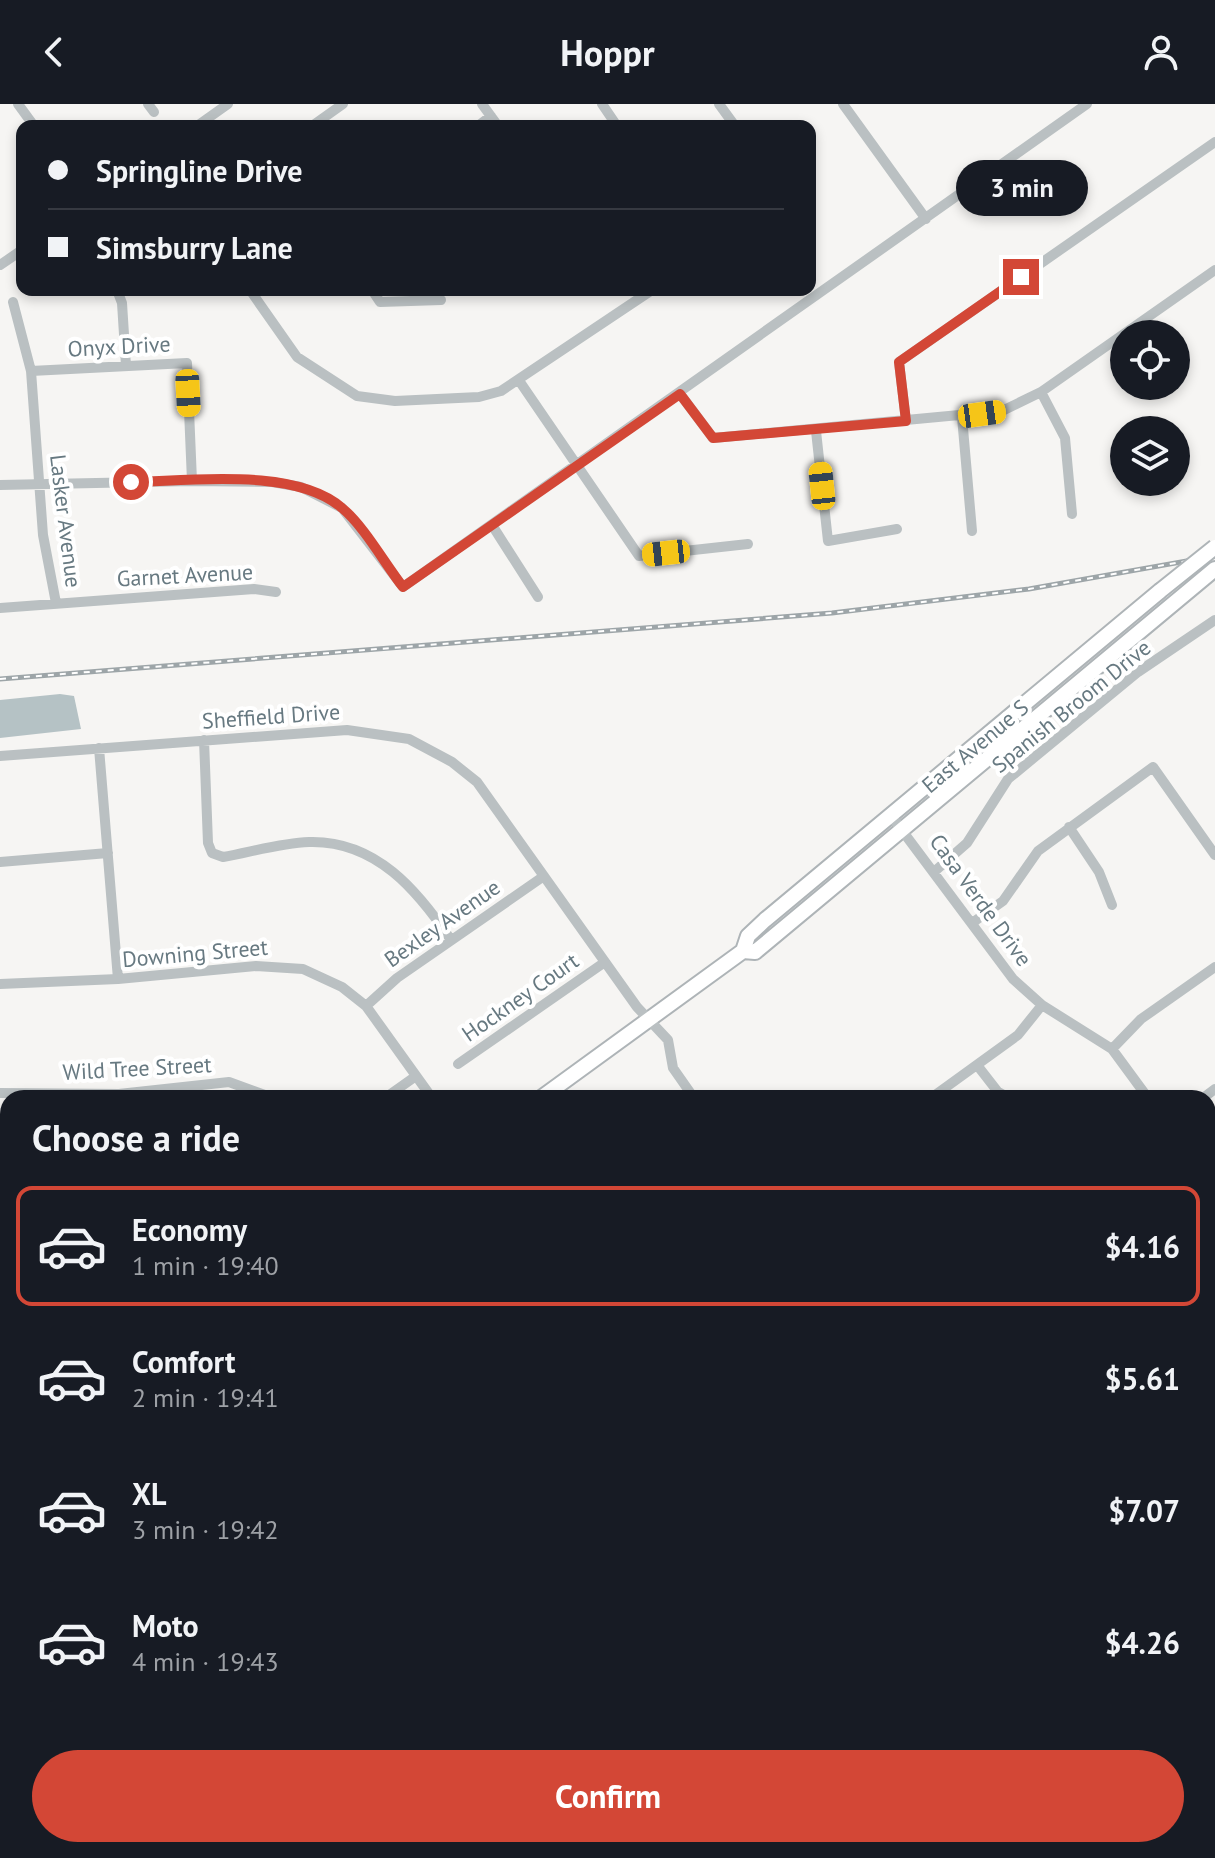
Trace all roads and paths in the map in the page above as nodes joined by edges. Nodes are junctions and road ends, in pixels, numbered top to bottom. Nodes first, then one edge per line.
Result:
1 (228, 104) edge
2 (343, 104) edge
3 (482, 104) edge
4 (843, 104) edge
5 (1080, 106) edge
6 (491, 116) junction
7 (205, 120) edge
8 (320, 120) edge
9 (486, 120) edge
10 (494, 120) edge
11 (1215, 142) edge
12 (926, 219) junction
13 (1215, 270) edge
14 (119, 296) edge
15 (254, 296) edge
16 (376, 296) edge
17 (643, 296) edge
18 (441, 300) dead end
19 (13, 302) dead end
20 (126, 366) junction
21 (31, 371) junction
22 (520, 382) junction
23 (1041, 392) junction
24 (680, 394) junction
25 (962, 417) junction
26 (906, 421) junction
27 (816, 431) junction
28 (576, 467) junction
29 (192, 481) junction
30 (39, 484) junction
31 (0, 485) edge
32 (1072, 514) dead end
33 (492, 525) junction
34 (897, 529) dead end
35 (972, 531) dead end
36 (748, 544) dead end
37 (1215, 547) edge
38 (1215, 569) edge
39 (276, 592) dead end
40 (538, 597) dead end
41 (56, 603) junction
42 (0, 608) edge
43 (1215, 620) edge
44 (204, 740) junction
45 (99, 748) junction
46 (0, 756) edge
47 (892, 817) junction
48 (1069, 827) junction
49 (903, 829) junction
50 (108, 853) junction
51 (1215, 855) edge
52 (0, 862) edge
53 (935, 871) junction
54 (544, 876) junction
55 (1112, 905) dead end
56 (972, 923) junction
57 (451, 940) junction
58 (743, 951) junction
59 (605, 962) junction
60 (1215, 967) edge
61 (118, 979) junction
62 (0, 984) edge
63 (1042, 1005) junction
64 (366, 1006) junction
65 (650, 1020) junction
66 (1112, 1049) junction
67 (458, 1064) dead end
68 (977, 1065) junction
69 (416, 1076) junction
70 (156, 1090) edge
71 (251, 1090) edge
72 (396, 1090) edge
73 (426, 1090) edge
74 (552, 1090) edge
75 (688, 1090) edge
76 (942, 1090) edge
77 (996, 1090) edge
78 (1142, 1090) edge

1 - 7 street
2 - 8 street
3 - 6 street
4 - 12 street
5 - 12 street
6 - 9 street
6 - 10 street
11 - 26 street
12 - 24 street
13 - 23 street
14 - 20 street
15 - 22 street
16 - 18 street
17 - 22 street
19 - 21 street, Lasker Avenue
20 - 21 street, Onyx Drive
20 - 29 street, Onyx Drive
21 - 30 street, Lasker Avenue
22 - 28 street
23 - 25 street
23 - 32 street
24 - 27 street
24 - 28 street
25 - 26 street
25 - 35 street
26 - 27 street
27 - 34 street
28 - 33 street
28 - 36 street
29 - 30 street
29 - 33 street
30 - 31 street
30 - 41 street, Lasker Avenue
33 - 40 street
37 - 47 main road, East Avenue S, bridge
38 - 49 main road, East Avenue S
39 - 41 street, Garnet Avenue
41 - 42 street, Garnet Avenue
43 - 53 street, Spanish Broom Drive
44 - 45 street, Sheffield Drive
44 - 54 street, Sheffield Drive
44 - 57 street
45 - 46 street, Sheffield Drive
45 - 50 street
47 - 49 street, Casa Verde Drive
47 - 58 main road, East Avenue S
48 - 51 street
48 - 55 street
48 - 56 street
49 - 53 street, Casa Verde Drive
49 - 58 main road, East Avenue S
50 - 52 street
50 - 61 street
53 - 56 street, Casa Verde Drive
54 - 57 street, Bexley Avenue
54 - 59 street, Sheffield Drive
56 - 63 street, Casa Verde Drive
57 - 64 street, Bexley Avenue
58 - 65 main road, East Avenue S
59 - 65 street, Sheffield Drive
59 - 67 street, Hockney Court
60 - 66 street
61 - 62 street, Downing Street
61 - 64 street, Downing Street
63 - 66 street, Casa Verde Drive
63 - 68 street
64 - 69 street, Downing Street
65 - 74 main road, East Avenue S
65 - 75 street, Sheffield Drive
66 - 78 street, Casa Verde Drive
68 - 76 street
68 - 77 street
69 - 72 street
69 - 73 street, Downing Street
70 - 71 street, Wild Tree Street

